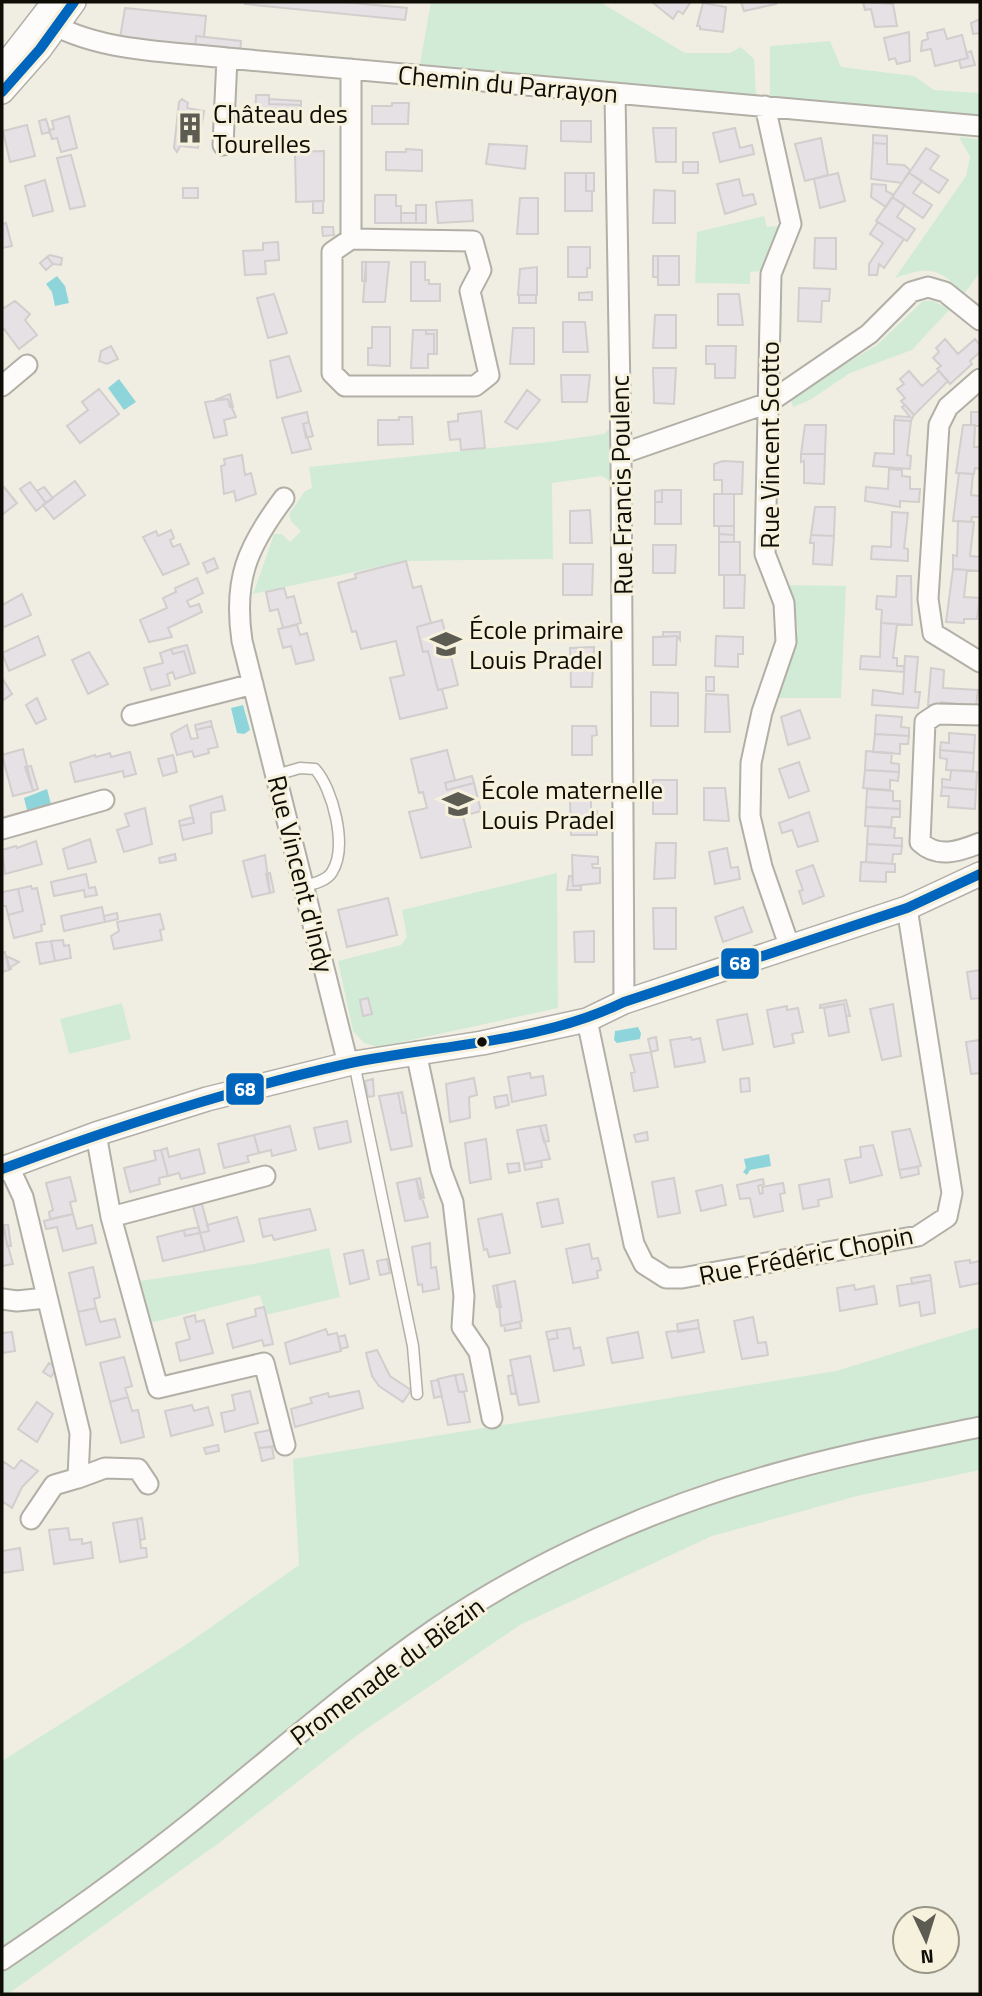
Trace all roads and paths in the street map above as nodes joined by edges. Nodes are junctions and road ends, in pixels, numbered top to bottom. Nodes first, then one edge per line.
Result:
1 (74, 2) edge
2 (50, 16) edge
3 (227, 58) junction
4 (2, 69) edge
5 (351, 69) junction
6 (2, 92) edge
7 (615, 94) junction
8 (765, 106) junction
9 (980, 126) edge
10 (223, 145) dead end
11 (351, 239) junction
12 (980, 320) edge
13 (27, 365) dead end
14 (980, 379) edge
15 (2, 386) edge
16 (768, 403) junction
17 (621, 454) junction
18 (284, 498) dead end
19 (977, 655) edge
20 (253, 684) junction
21 (132, 715) dead end
22 (980, 715) edge
23 (276, 775) junction
24 (104, 800) dead end
25 (2, 829) edge
26 (980, 843) edge
27 (980, 874) edge
28 (304, 886) junction
29 (907, 908) junction
30 (789, 945) junction
31 (624, 1002) junction
32 (587, 1020) junction
33 (416, 1052) junction
34 (351, 1063) junction
35 (96, 1134) junction
36 (5, 1167) edge
37 (265, 1176) dead end
38 (111, 1217) junction
39 (47, 1298) junction
40 (2, 1299) edge
41 (417, 1394) dead end
42 (492, 1419) dead end
43 (980, 1427) edge
44 (285, 1445) dead end
45 (78, 1478) junction
46 (148, 1484) dead end
47 (31, 1519) dead end
48 (2, 1960) edge

1 - 2 street
2 - 3 street, Chemin du Parrayon
2 - 4 street
2 - 6 street
3 - 5 street, Chemin du Parrayon
3 - 10 street
5 - 7 street, Chemin du Parrayon
5 - 11 street
7 - 8 street, Chemin du Parrayon
7 - 17 street, Rue Francis Poulenc
8 - 9 street, Chemin du Parrayon
8 - 16 street, Rue Vincent Scotto
11 - 11 street
12 - 16 street
13 - 15 street
14 - 19 street
16 - 17 street
16 - 30 street, Rue Vincent Scotto
17 - 31 street, Rue Francis Poulenc
18 - 20 street, Rue Vincent d'Indy
20 - 21 street
20 - 23 street, Rue Vincent d'Indy
22 - 26 street
23 - 28 street, Rue Vincent d'Indy
23 - 28 lane
24 - 25 street
27 - 29 street
28 - 34 street, Rue Vincent d'Indy
29 - 30 street
29 - 32 street, Rue Frédéric Chopin
30 - 31 street
31 - 32 street
32 - 33 street
33 - 34 street
33 - 42 street
34 - 35 street
34 - 41 lane
35 - 36 street
35 - 38 street
36 - 39 street
37 - 38 street
38 - 44 street
39 - 40 street
39 - 45 street
43 - 48 street, Promenade du Biézin
45 - 46 street
45 - 47 street

